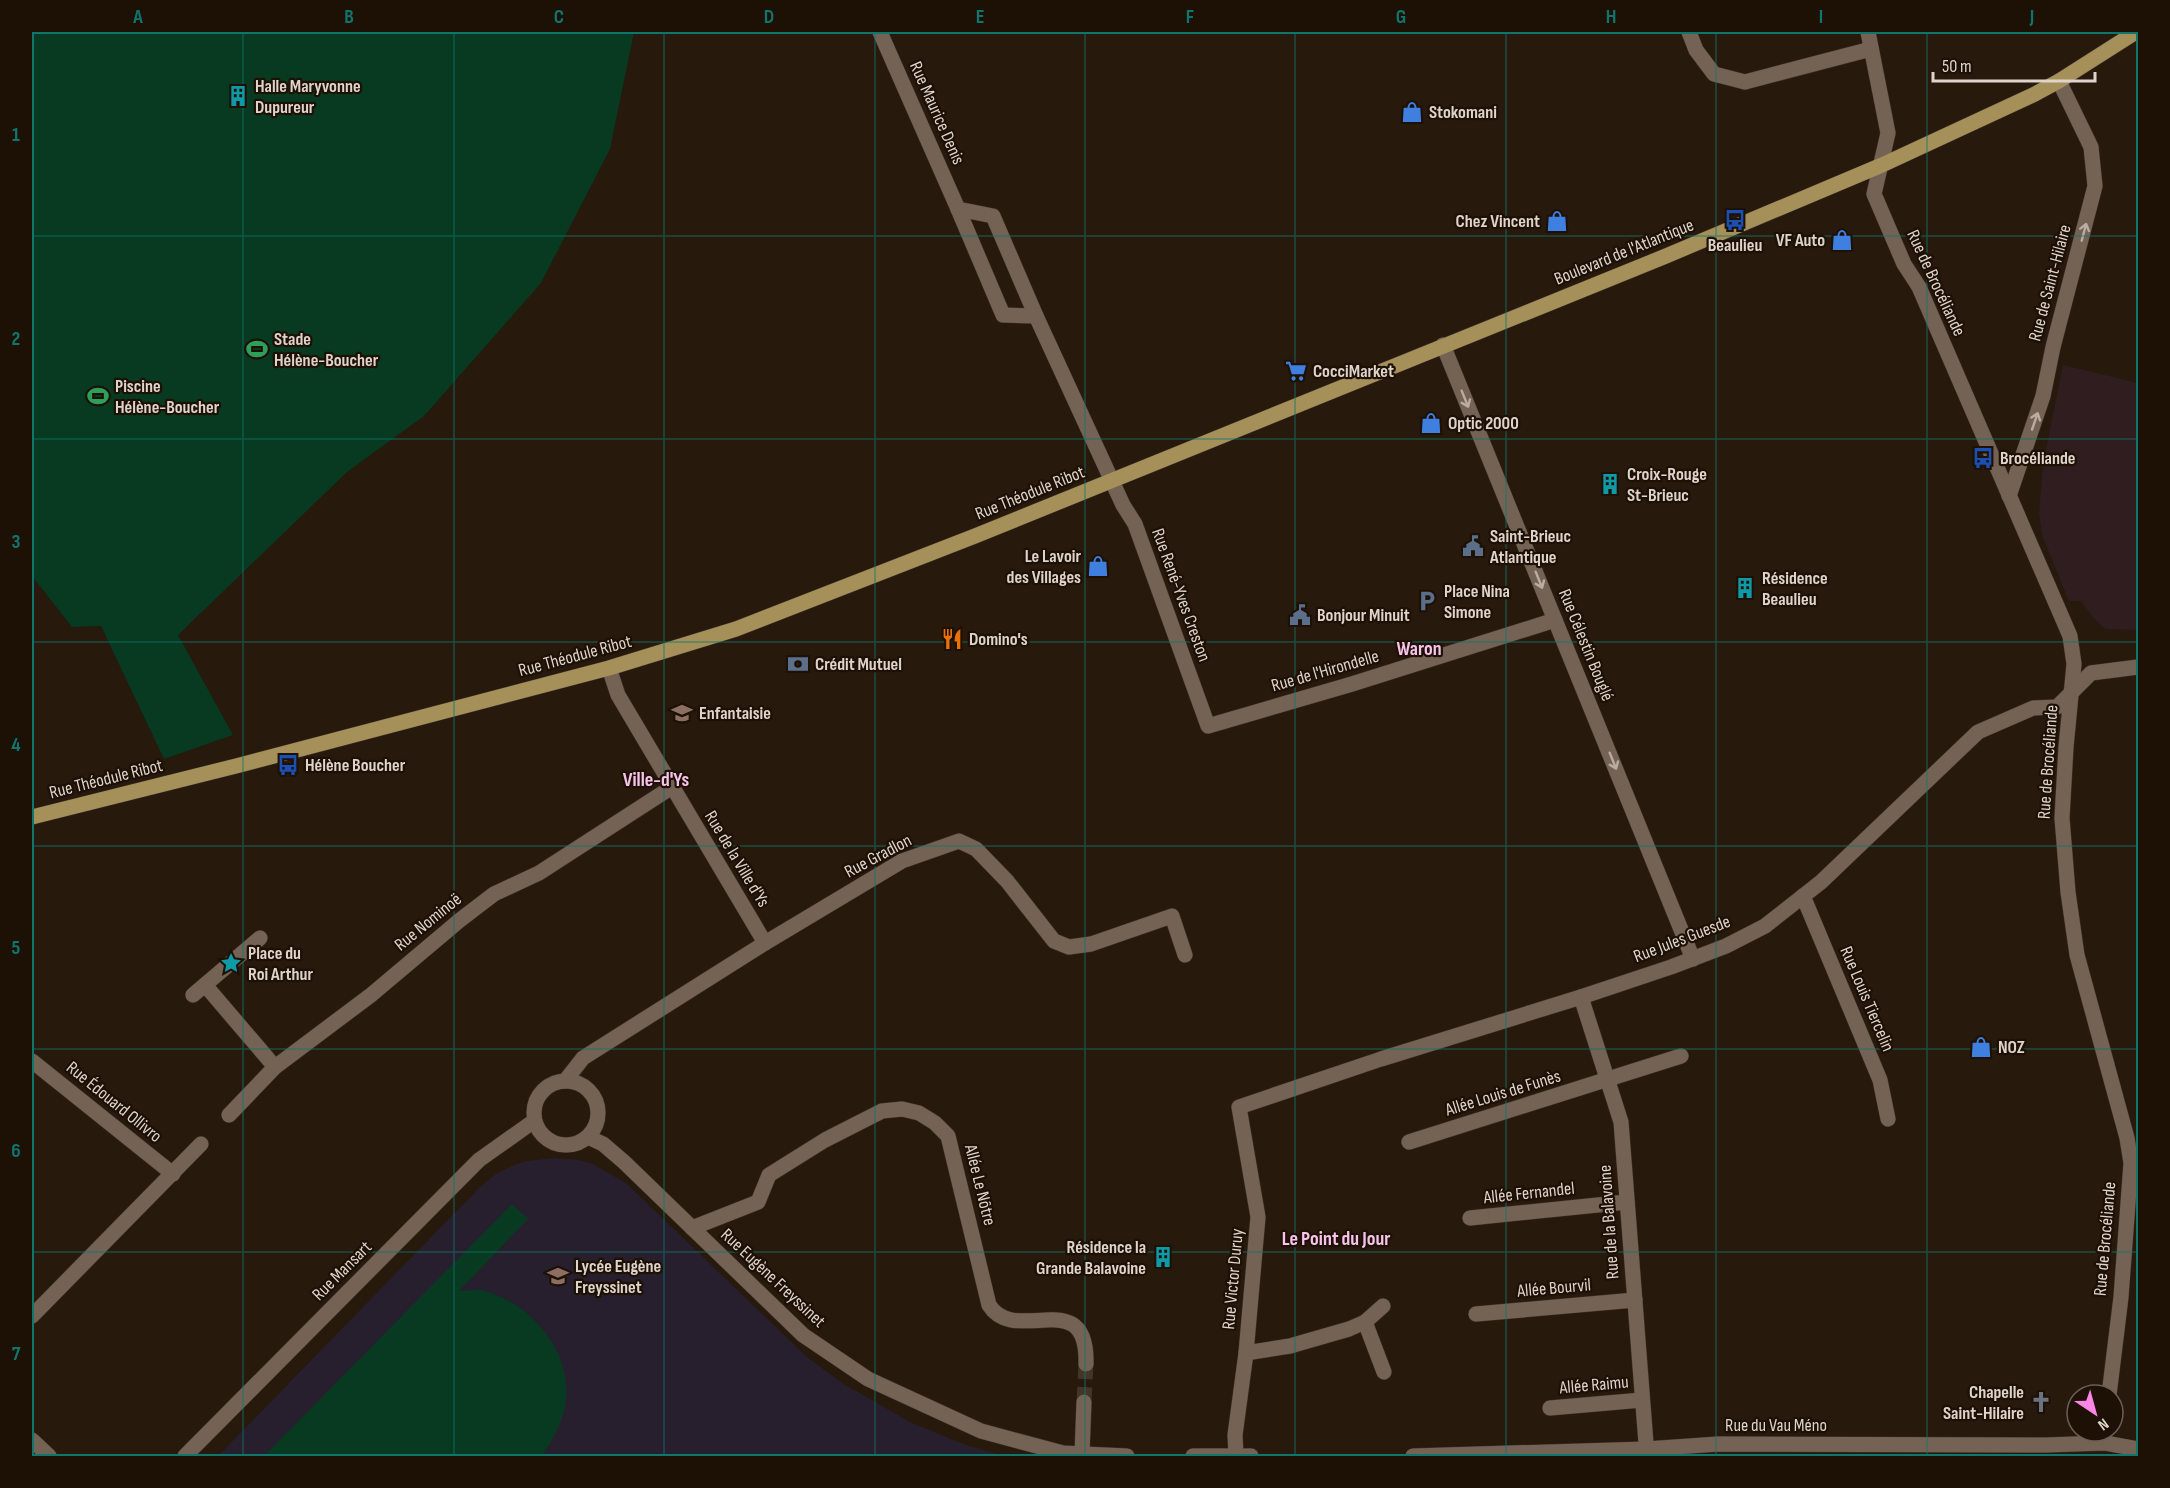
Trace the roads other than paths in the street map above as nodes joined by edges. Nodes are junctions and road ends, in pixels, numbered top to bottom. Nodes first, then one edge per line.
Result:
1 (880, 32) edge
2 (1689, 32) edge
3 (1868, 32) edge
4 (2136, 32) edge
5 (1871, 49) junction
6 (2060, 81) junction
7 (1882, 165) junction
8 (957, 209) junction
9 (1036, 316) junction
10 (1443, 345) junction
11 (1113, 480) junction
12 (2009, 496) junction
13 (1555, 620) junction
14 (2139, 667) edge
15 (609, 668) junction
16 (2072, 692) junction
17 (1208, 726) joint
18 (672, 787) junction
19 (32, 817) edge
20 (1803, 896) junction
21 (260, 938) dead end
22 (765, 943) junction
23 (1185, 955) dead end
24 (1693, 959) junction
25 (1581, 997) junction
26 (1681, 1056) dead end
27 (32, 1061) edge
28 (275, 1067) junction
29 (1607, 1080) junction
30 (565, 1081) junction
31 (1239, 1107) joint
32 (229, 1115) dead end
33 (1888, 1119) dead end
34 (534, 1121) junction
35 (588, 1137) junction
36 (1409, 1142) dead end
37 (201, 1144) dead end
38 (173, 1174) junction
39 (1627, 1202) junction
40 (1470, 1218) dead end
41 (692, 1228) junction
42 (1635, 1300) junction
43 (1383, 1306) dead end
44 (1476, 1314) dead end
45 (32, 1316) edge
46 (1365, 1322) junction
47 (1246, 1353) junction
48 (1086, 1364) tunnel mouth
49 (1384, 1372) dead end
50 (2110, 1383) edge
51 (1642, 1400) junction
52 (1084, 1402) tunnel mouth
53 (1550, 1408) dead end
54 (32, 1440) edge
55 (2065, 1442) edge
56 (2122, 1443) edge
57 (2139, 1449) edge
58 (1646, 1453) edge
59 (1082, 1454) junction
60 (49, 1456) edge
61 (185, 1456) edge
62 (1127, 1456) edge
63 (1193, 1456) edge
64 (1244, 1456) edge
65 (1413, 1456) edge
66 (1456, 1456) edge

1 - 8 street, Rue Maurice Denis
2 - 5 street
3 - 5 street, Rue de Brocéliande
4 - 6 main road, Boulevard de l'Atlantique
5 - 7 street, Rue de Brocéliande
6 - 7 main road, Boulevard de l'Atlantique
12 -> 6 street, Rue de Saint-Hilaire
7 - 10 main road, Boulevard de l'Atlantique
7 - 12 street, Rue de Brocéliande
8 - 9 street
8 - 9 street, Rue Maurice Denis
9 - 11 street
10 - 11 main road, Boulevard de l'Atlantique
10 -> 13 street, Rue Célestin Bouglé
11 - 15 main road, Rue Théodule Ribot
11 - 17 street, Rue René-Yves Creston
12 - 16 street, Rue de Brocéliande
13 - 17 street, Rue de l'Hirondelle
13 -> 24 street, Rue Célestin Bouglé
14 - 16 street, Rue Jules Guesde
15 - 18 street, Rue de la Ville d'Ys
15 - 19 main road, Rue Théodule Ribot
16 - 20 street, Rue Jules Guesde
16 - 50 street, Rue de Brocéliande
18 - 22 street, Rue de la Ville d'Ys
18 - 28 street, Rue Nominoë
20 - 24 street, Rue Jules Guesde
20 - 33 street, Rue Louis Tiercelin
21 - 28 street
22 - 23 street, Rue Gradlon
22 - 30 street, Rue Gradlon
24 - 25 street, Rue Jules Guesde
25 - 29 street, Rue de la Balavoine
25 - 31 street, Rue Jules Guesde
26 - 29 street, Allée Louis de Funès
27 - 38 street, Rue Édouard Ollivro
28 - 32 street, Rue Nominoë
29 - 36 street, Allée Louis de Funès
29 - 39 street, Rue de la Balavoine
30 - 34 street
30 - 35 street
31 - 47 street, Rue Victor Duruy
34 - 35 street
34 - 61 street, Rue Mansart
35 - 41 street, Rue Eugène Freyssinet
37 - 38 street
38 - 45 street
39 - 40 street, Allée Fernandel
39 - 42 street, Rue de la Balavoine
41 - 48 street, Allée Le Nôtre
41 - 59 street, Rue Eugène Freyssinet
42 - 44 street, Allée Bourvil
42 - 51 street, Rue de la Balavoine
43 - 46 street
46 - 47 street
46 - 49 street
47 - 64 street, Rue Victor Duruy
51 - 53 street, Allée Raimu
51 - 58 street, Rue de la Balavoine
52 - 59 street
54 - 60 street
55 - 58 street, Rue du Vau Méno
56 - 57 street, Rue du Vau Méno
58 - 66 street, Rue du Vau Méno
59 - 62 street, Rue Eugène Freyssinet
63 - 64 street
65 - 66 street, Rue du Vau Méno

